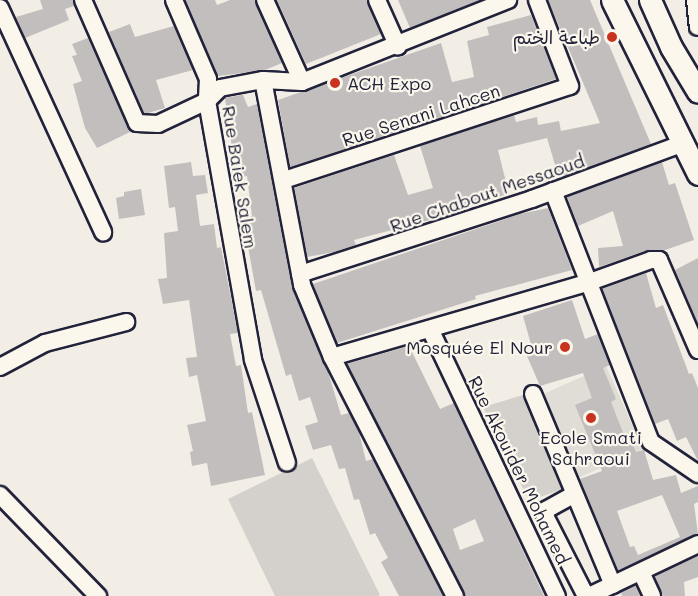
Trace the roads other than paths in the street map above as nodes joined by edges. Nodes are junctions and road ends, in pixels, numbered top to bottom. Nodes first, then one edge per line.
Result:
1 (82, 0) edge
2 (174, 0) edge
3 (264, 0) edge
4 (377, 0) edge
5 (537, 0) edge
6 (612, 0) edge
7 (650, 0) edge
8 (695, 0) edge
9 (505, 1) edge
10 (0, 8) edge
11 (698, 27) edge
12 (398, 47) junction
13 (263, 80) junction
14 (302, 82) junction
15 (698, 92) edge
16 (207, 100) junction
17 (684, 143) junction
18 (698, 174) edge
19 (284, 180) junction
20 (553, 191) junction
21 (103, 231) dead end
22 (300, 274) junction
23 (587, 283) junction
24 (126, 322) dead end
25 (430, 329) junction
26 (698, 350) edge
27 (332, 357) junction
28 (0, 367) edge
29 (533, 394) dead end
30 (287, 463) dead end
31 (698, 474) edge
32 (0, 495) edge
33 (573, 495) junction
34 (698, 544) edge
35 (641, 572) junction
36 (613, 585) junction
37 (98, 596) edge
38 (455, 596) edge
39 (557, 596) edge
40 (587, 596) edge
41 (652, 596) edge

1 - 16 street, Rue Baiek Salem
2 - 16 street
3 - 14 street
4 - 12 street
5 - 19 street, Rue Senani Lahcen
6 - 17 main road
7 - 15 main road
8 - 11 street
9 - 12 street
10 - 21 street
12 - 14 street
13 - 14 street
13 - 16 street
13 - 19 street
16 - 30 street, Rue Baiek Salem
17 - 18 main road
17 - 20 street, Rue Chabout Messaoud
19 - 22 street
20 - 22 street, Rue Chabout Messaoud
20 - 23 street
22 - 27 street
23 - 25 street
23 - 26 street
23 - 31 street
24 - 28 street
25 - 27 street
25 - 39 street, Rue Akouider Mohamed
27 - 38 street
29 - 33 street
32 - 37 street
33 - 36 street
33 - 40 street
34 - 35 street
35 - 36 street
35 - 41 street
36 - 40 street

